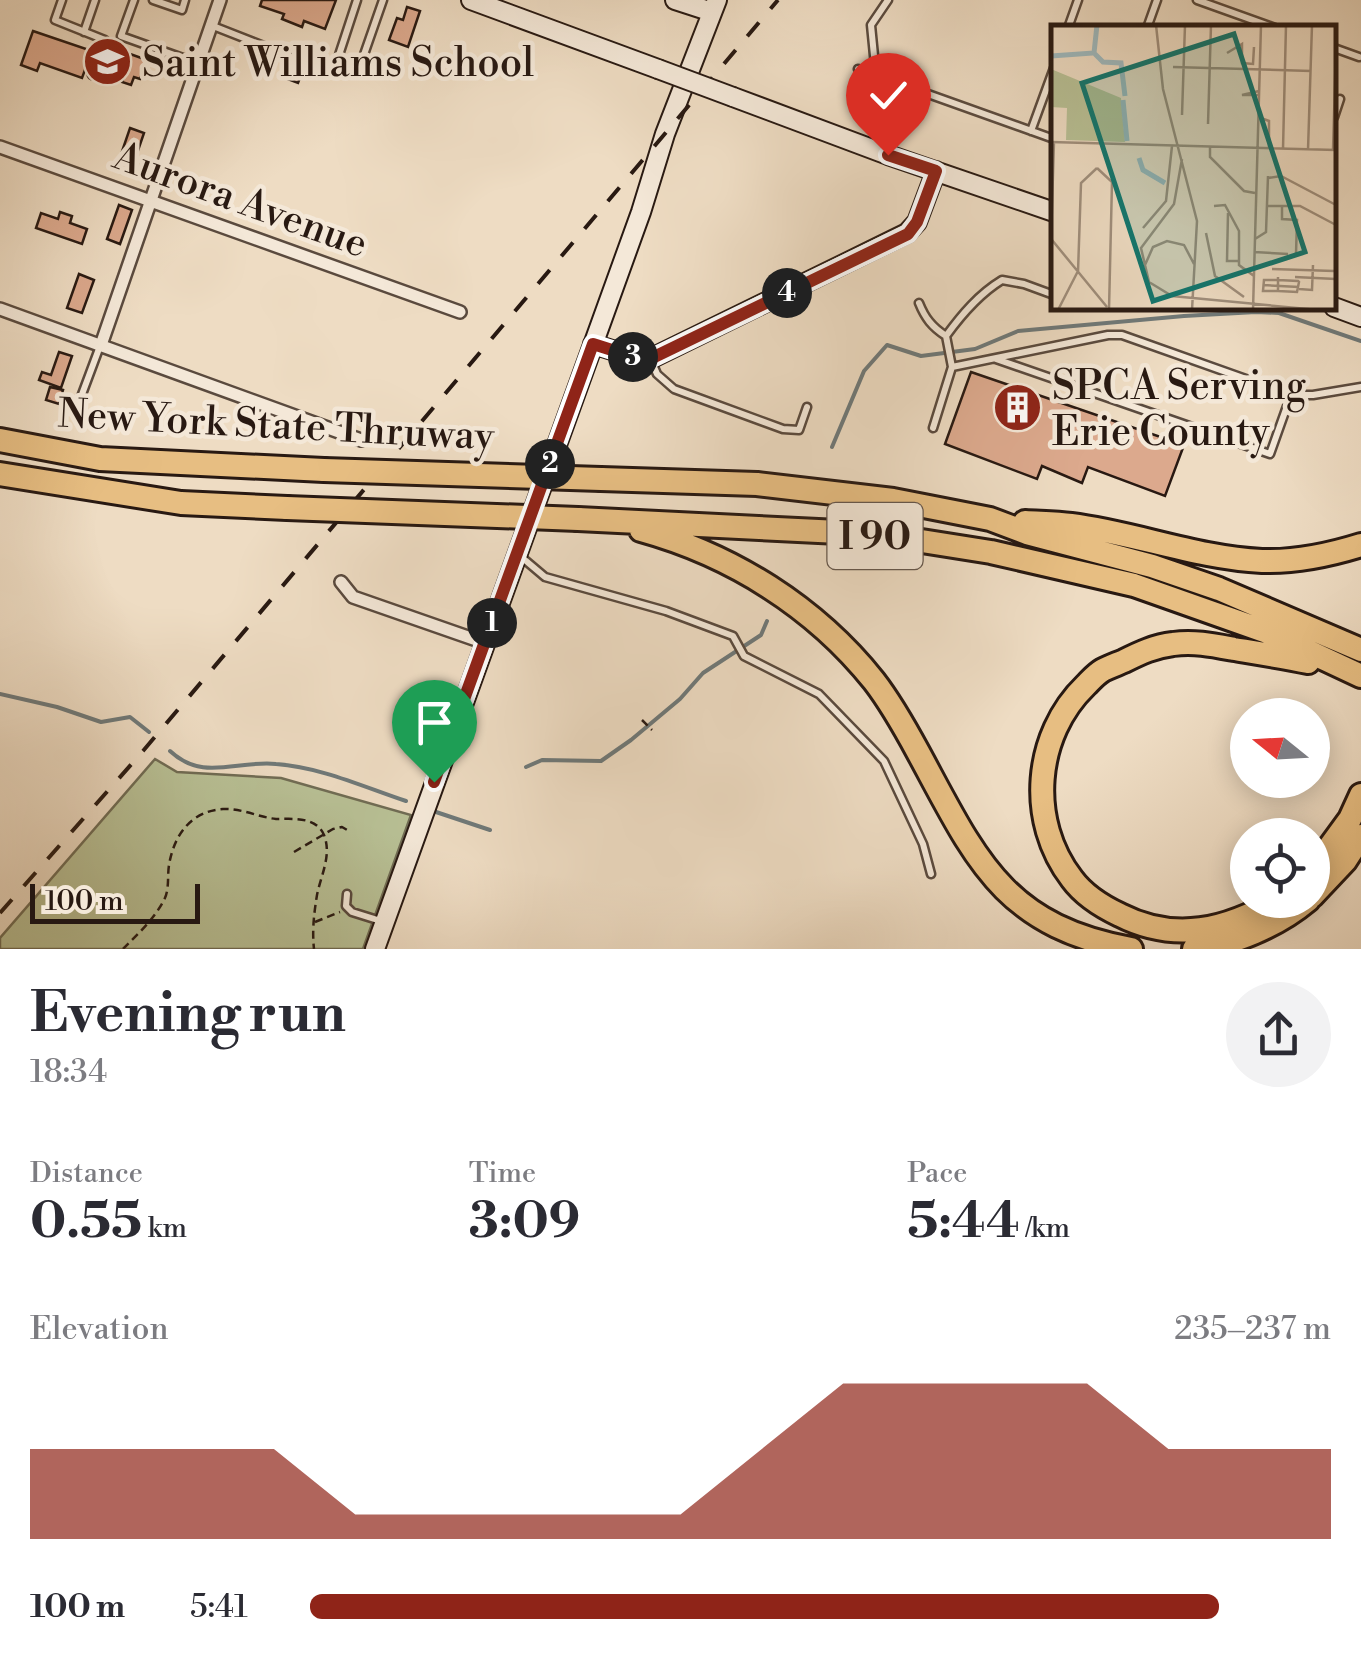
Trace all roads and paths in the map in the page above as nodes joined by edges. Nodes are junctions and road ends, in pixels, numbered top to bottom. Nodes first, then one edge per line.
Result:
1 (62, 0) edge
2 (95, 0) edge
3 (134, 0) edge
4 (153, 0) edge
5 (185, 0) edge
6 (220, 0) edge
7 (357, 0) edge
8 (383, 0) edge
9 (472, 0) edge
10 (675, 0) edge
11 (888, 0) edge
12 (1078, 0) edge
13 (1158, 0) edge
14 (1198, 0) edge
15 (715, 6) edge
16 (517, 8) edge
17 (1069, 25) edge
18 (1148, 25) edge
19 (1267, 25) edge
20 (211, 26) junction
21 (84, 32) junction
22 (121, 36) junction
23 (105, 40) junction
24 (287, 55) dead end
25 (198, 64) junction
26 (858, 69) dead end
27 (92, 75) dead end
28 (876, 76) junction
29 (1051, 76) edge
30 (1340, 99) dead end
31 (1336, 111) edge
32 (1031, 131) junction
33 (1051, 138) edge
34 (0, 147) edge
35 (936, 171) junction
36 (152, 201) junction
37 (1051, 211) edge
38 (1051, 293) edge
39 (919, 303) dead end
40 (0, 309) edge
41 (1336, 309) edge
42 (460, 312) dead end
43 (1361, 317) edge
44 (946, 336) junction
45 (593, 344) junction
46 (100, 345) junction
47 (994, 358) junction
48 (650, 359) junction
49 (952, 367) junction
50 (1361, 386) edge
51 (1292, 395) junction
52 (78, 405) dead end
53 (806, 407) dead end
54 (933, 428) dead end
55 (0, 440) edge
56 (362, 440) dead end
57 (0, 474) edge
58 (990, 519) junction
59 (612, 521) junction
60 (1361, 545) edge
61 (518, 554) junction
62 (341, 582) dead end
63 (485, 643) junction
64 (1358, 666) edge
65 (642, 720) dead end
66 (652, 730) dead end
67 (1361, 796) edge
68 (349, 831) dead end
69 (324, 834) junction
70 (1361, 836) edge
71 (1330, 846) edge
72 (294, 852) dead end
73 (931, 874) dead end
74 (1330, 877) edge
75 (347, 894) dead end
76 (346, 906) junction
77 (1244, 918) edge
78 (1281, 918) edge
79 (384, 922) junction
80 (314, 923) junction
81 (123, 949) edge
82 (314, 949) edge
83 (375, 949) edge
84 (1131, 949) edge
85 (1194, 949) edge

1 - 21 lane
2 - 21 lane
3 - 22 lane
4 - 5 lane
6 - 20 street
7 - 8 lane
9 - 16 main road
10 - 15 main road
11 - 28 lane
12 - 17 lane
13 - 18 lane
14 - 19 lane
15 - 45 main road
16 - 35 main road, bridge
20 - 24 lane
20 - 25 street
21 - 23 lane
22 - 23 lane
22 - 25 lane
23 - 27 lane
25 - 36 street
26 - 28 lane
28 - 32 lane
29 - 32 lane
30 - 31 lane
32 - 33 lane
34 - 36 street, Aurora Avenue
35 - 37 main road
35 - 48 main road
36 - 42 street, Aurora Avenue
36 - 46 street
38 - 44 lane
39 - 44 lane
40 - 46 street
41 - 43 main road
44 - 49 lane
45 - 48 main road
45 - 61 main road
46 - 52 lane
46 - 56 street
47 - 49 lane
47 - 51 lane
47 - 51 lane
48 - 53 lane
49 - 54 lane
50 - 51 lane
55 - 58 highway, New York State Thruway / I 90, bridge
57 - 59 highway, New York State Thruway / I 90, bridge
58 - 60 highway
58 - 64 highway, New York State Thruway / I 90
59 - 64 highway, New York State Thruway / I 90
59 - 84 highway
61 - 63 main road
61 - 73 lane
62 - 63 street
63 - 79 main road
64 - 77 highway
65 - 66 path
67 - 71 highway
68 - 69 path
69 - 72 path
69 - 80 path
69 - 81 path
70 - 74 highway
75 - 76 lane
76 - 79 lane
76 - 80 path
78 - 85 highway
79 - 83 main road
80 - 82 path

